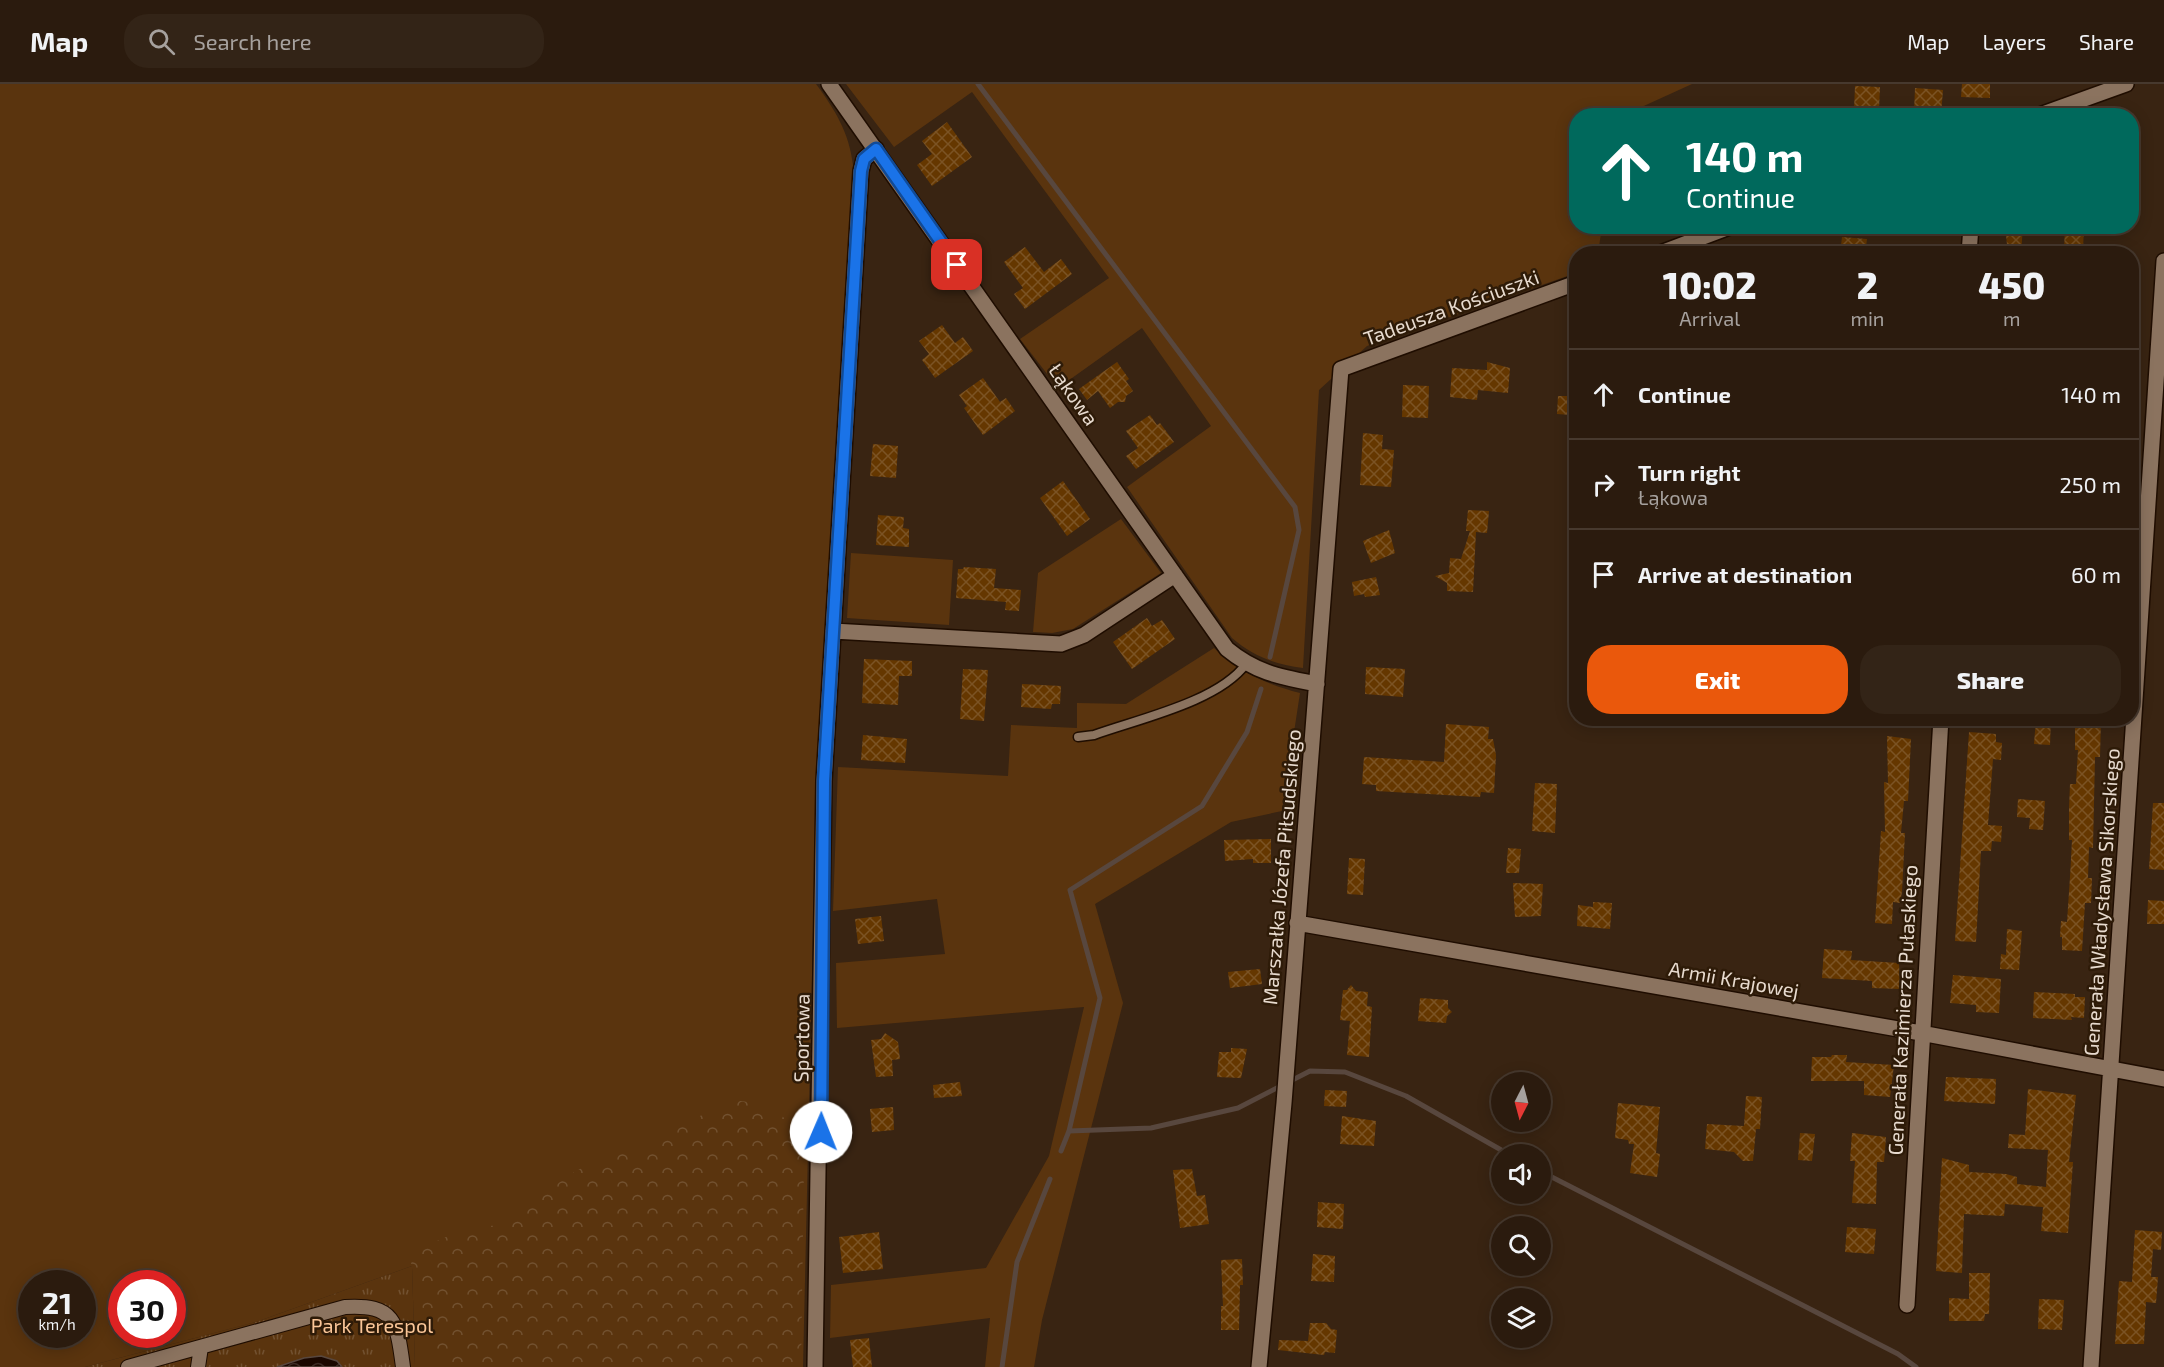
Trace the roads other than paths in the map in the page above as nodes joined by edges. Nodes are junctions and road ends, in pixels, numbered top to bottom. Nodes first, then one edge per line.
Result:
1 (829, 84) edge
2 (2126, 84) edge
3 (2059, 108) edge
4 (876, 149) junction
5 (1711, 234) edge
6 (1679, 246) edge
7 (2164, 261) edge
8 (1569, 286) edge
9 (1341, 369) joint
10 (2159, 426) edge
11 (1175, 575) junction
12 (833, 631) junction
13 (1245, 664) junction
14 (1317, 684) junction
15 (2139, 694) edge
16 (1941, 726) edge
17 (2137, 726) edge
18 (1078, 737) dead end
19 (1297, 923) junction
20 (1922, 1033) junction
21 (2111, 1069) junction
22 (2164, 1079) edge
23 (1907, 1305) dead end
24 (201, 1347) junction
25 (128, 1367) edge
26 (198, 1367) edge
27 (403, 1367) edge
28 (815, 1367) edge
29 (1259, 1367) edge
30 (2091, 1367) edge

1 - 4 street, Łąkowa
2 - 3 street
4 - 11 street, Łąkowa
4 - 12 street, Sportowa
5 - 6 street
7 - 10 street, Generała Władysława Sikorskiego
8 - 9 street, Tadeusza Kościuszki
9 - 14 street, Marszałka Józefa Piłsudskiego
10 - 15 street, Generała Władysława Sikorskiego
11 - 12 street
11 - 13 street, Łąkowa
12 - 28 street, Sportowa
13 - 14 street, Łąkowa
13 - 18 lane
14 - 19 street, Marszałka Józefa Piłsudskiego
16 - 20 street, Generała Kazimierza Pułaskiego
17 - 21 street, Generała Władysława Sikorskiego
19 - 20 street, Armii Krajowej
19 - 29 street, Marszałka Józefa Piłsudskiego
20 - 21 street, Armii Krajowej
20 - 23 street, Generała Kazimierza Pułaskiego
21 - 22 street, Armii Krajowej
21 - 30 street, Generała Władysława Sikorskiego
24 - 25 street
24 - 26 street
24 - 27 street

